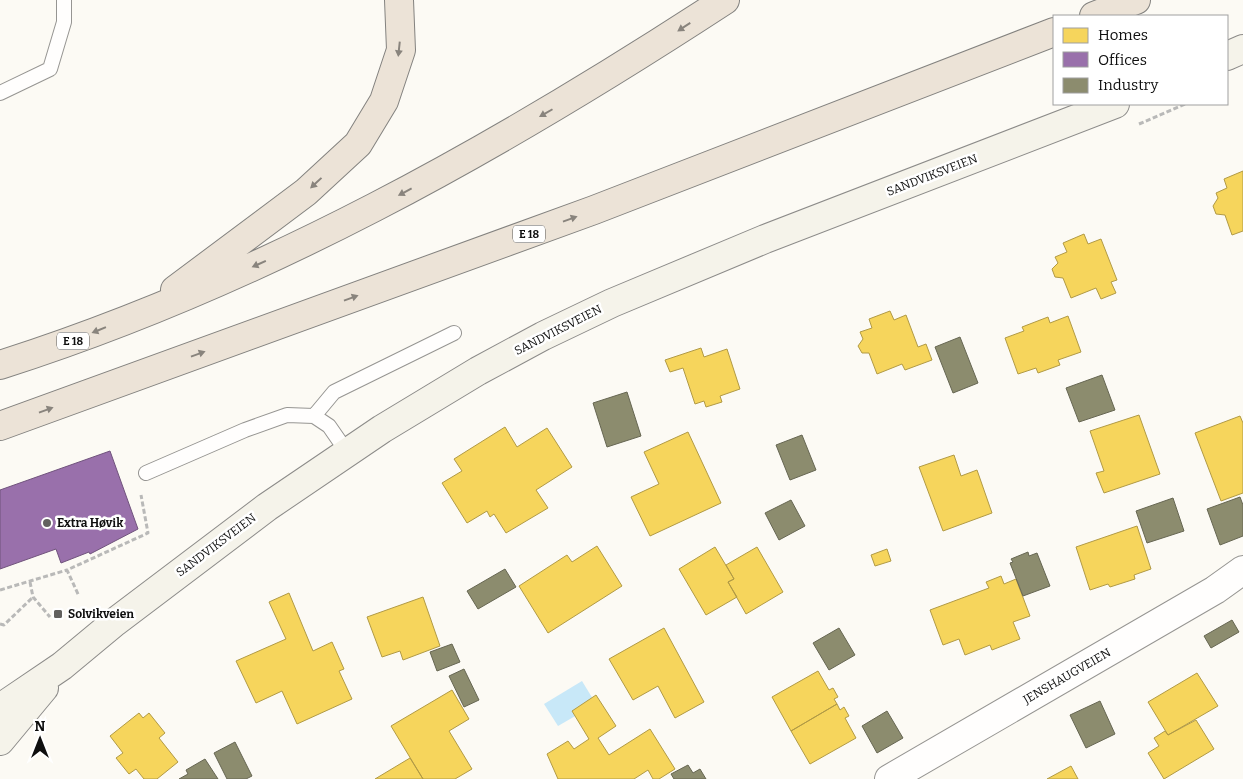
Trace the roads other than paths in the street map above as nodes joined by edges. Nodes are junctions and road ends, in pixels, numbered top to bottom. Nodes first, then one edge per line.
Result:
1 (64, 0) edge
2 (399, 0) edge
3 (725, 0) edge
4 (1136, 0) edge
5 (1097, 15) edge
6 (1053, 32) edge
7 (1243, 49) edge
8 (1228, 56) edge
9 (0, 93) edge
10 (1112, 105) edge
11 (144, 312) junction
12 (454, 333) dead end
13 (0, 365) edge
14 (314, 416) junction
15 (0, 426) edge
16 (347, 452) junction
17 (146, 474) road end
18 (1243, 570) edge
19 (62, 666) junction
20 (0, 708) edge
21 (0, 741) edge
22 (889, 779) edge

1 - 9 lane
2 -> 11 highway, E 18
3 -> 11 highway, E 18
4 - 5 highway
15 -> 6 highway, E 18
7 - 8 main road
10 - 16 main road, SANDVIKSVEIEN
11 -> 13 highway, E 18
12 - 14 lane
14 - 16 lane
14 - 17 lane
16 - 19 main road, SANDVIKSVEIEN
18 - 22 street, JENSHAUGVEIEN
19 - 20 main road, SANDVIKSVEIEN
19 - 21 main road, SANDVIKSVEIEN

